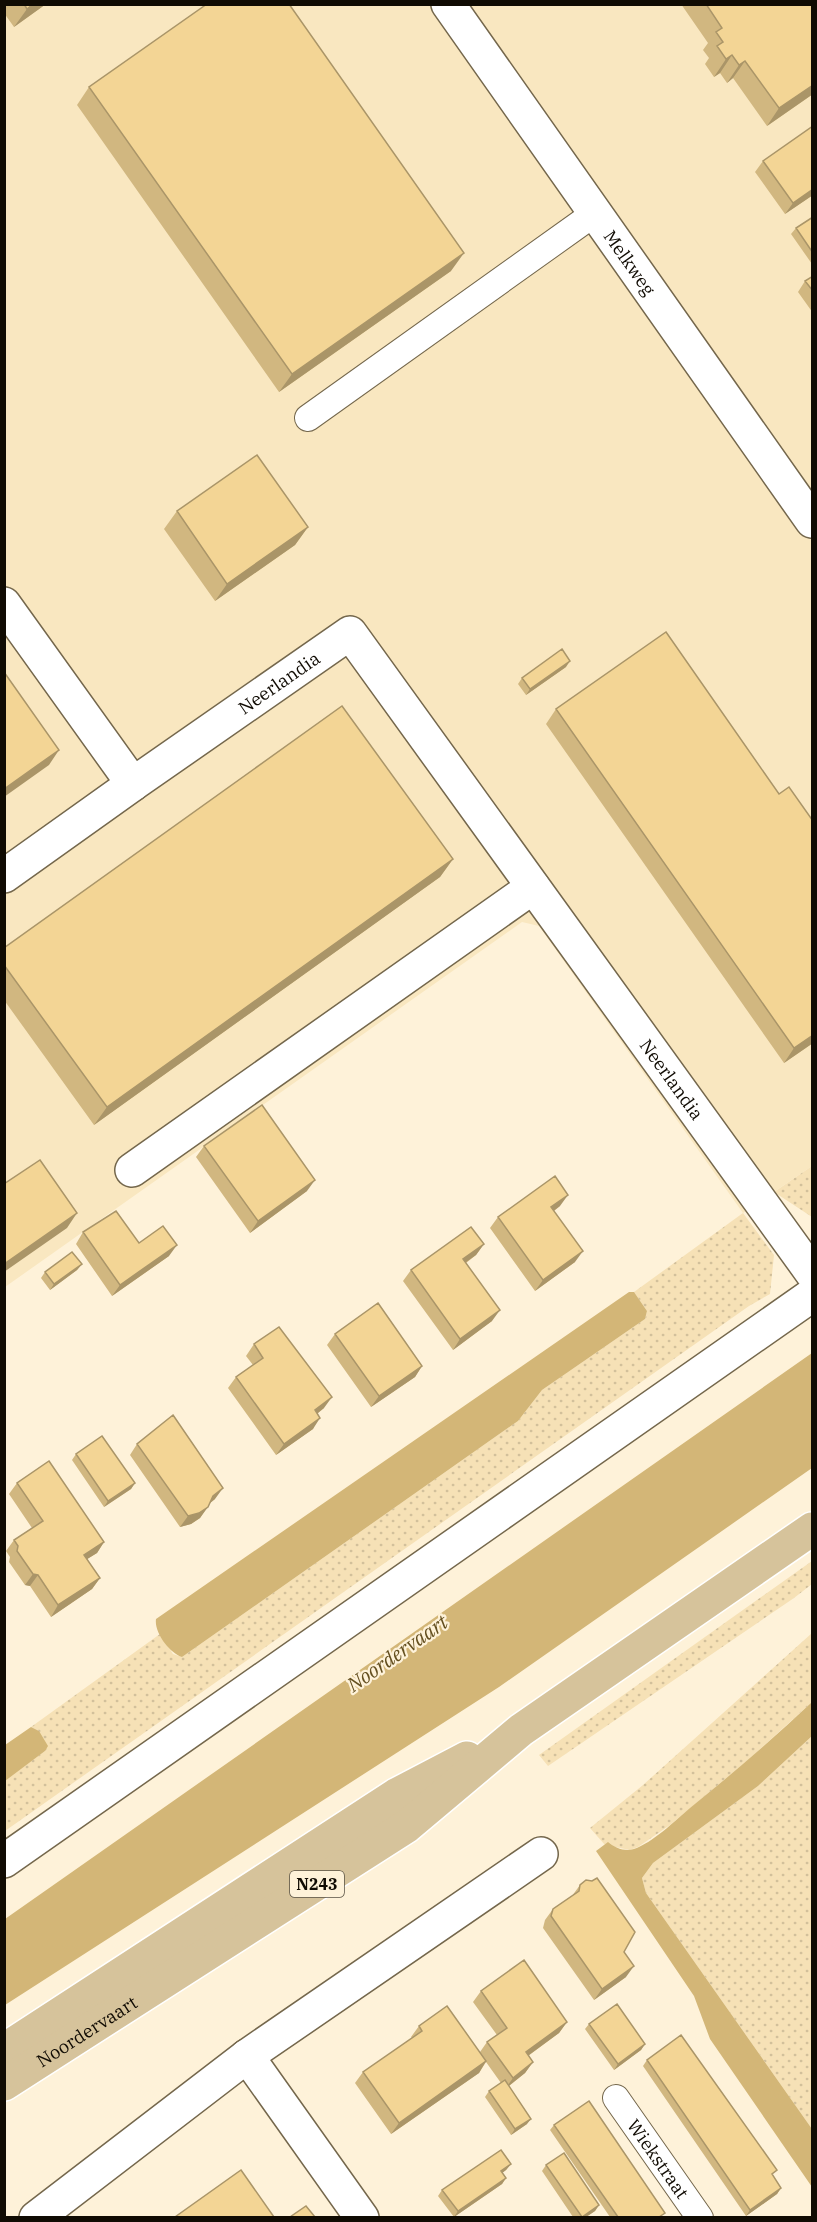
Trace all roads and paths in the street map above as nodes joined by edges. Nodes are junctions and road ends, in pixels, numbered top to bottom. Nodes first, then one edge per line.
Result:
1 (448, 4) edge
2 (595, 213) junction
3 (308, 418) dead end
4 (813, 521) edge
5 (4, 604) edge
6 (133, 784) junction
7 (4, 876) edge
8 (533, 887) junction
9 (132, 1170) dead end
10 (813, 1273) edge
11 (813, 1295) edge
12 (813, 1529) edge
13 (521, 1730) junction
14 (541, 1854) dead end
15 (4, 1861) edge
16 (4, 2050) edge
17 (247, 2056) junction
18 (4, 2084) edge
19 (616, 2098) dead end
20 (36, 2217) edge
21 (362, 2217) edge
22 (700, 2217) edge

1 - 2 street, Melkweg
2 - 3 lane
2 - 4 street, Melkweg
5 - 6 street
6 - 7 street
6 - 8 street, Neerlandia
8 - 9 street
8 - 10 street, Neerlandia
11 - 15 street
12 - 13 main road, Noordervaart / N243
13 - 16 main road, Noordervaart / N243
13 - 18 main road, Noordervaart / N243
14 - 17 street
17 - 20 street
17 - 21 street
19 - 22 lane, Wiekstraat

